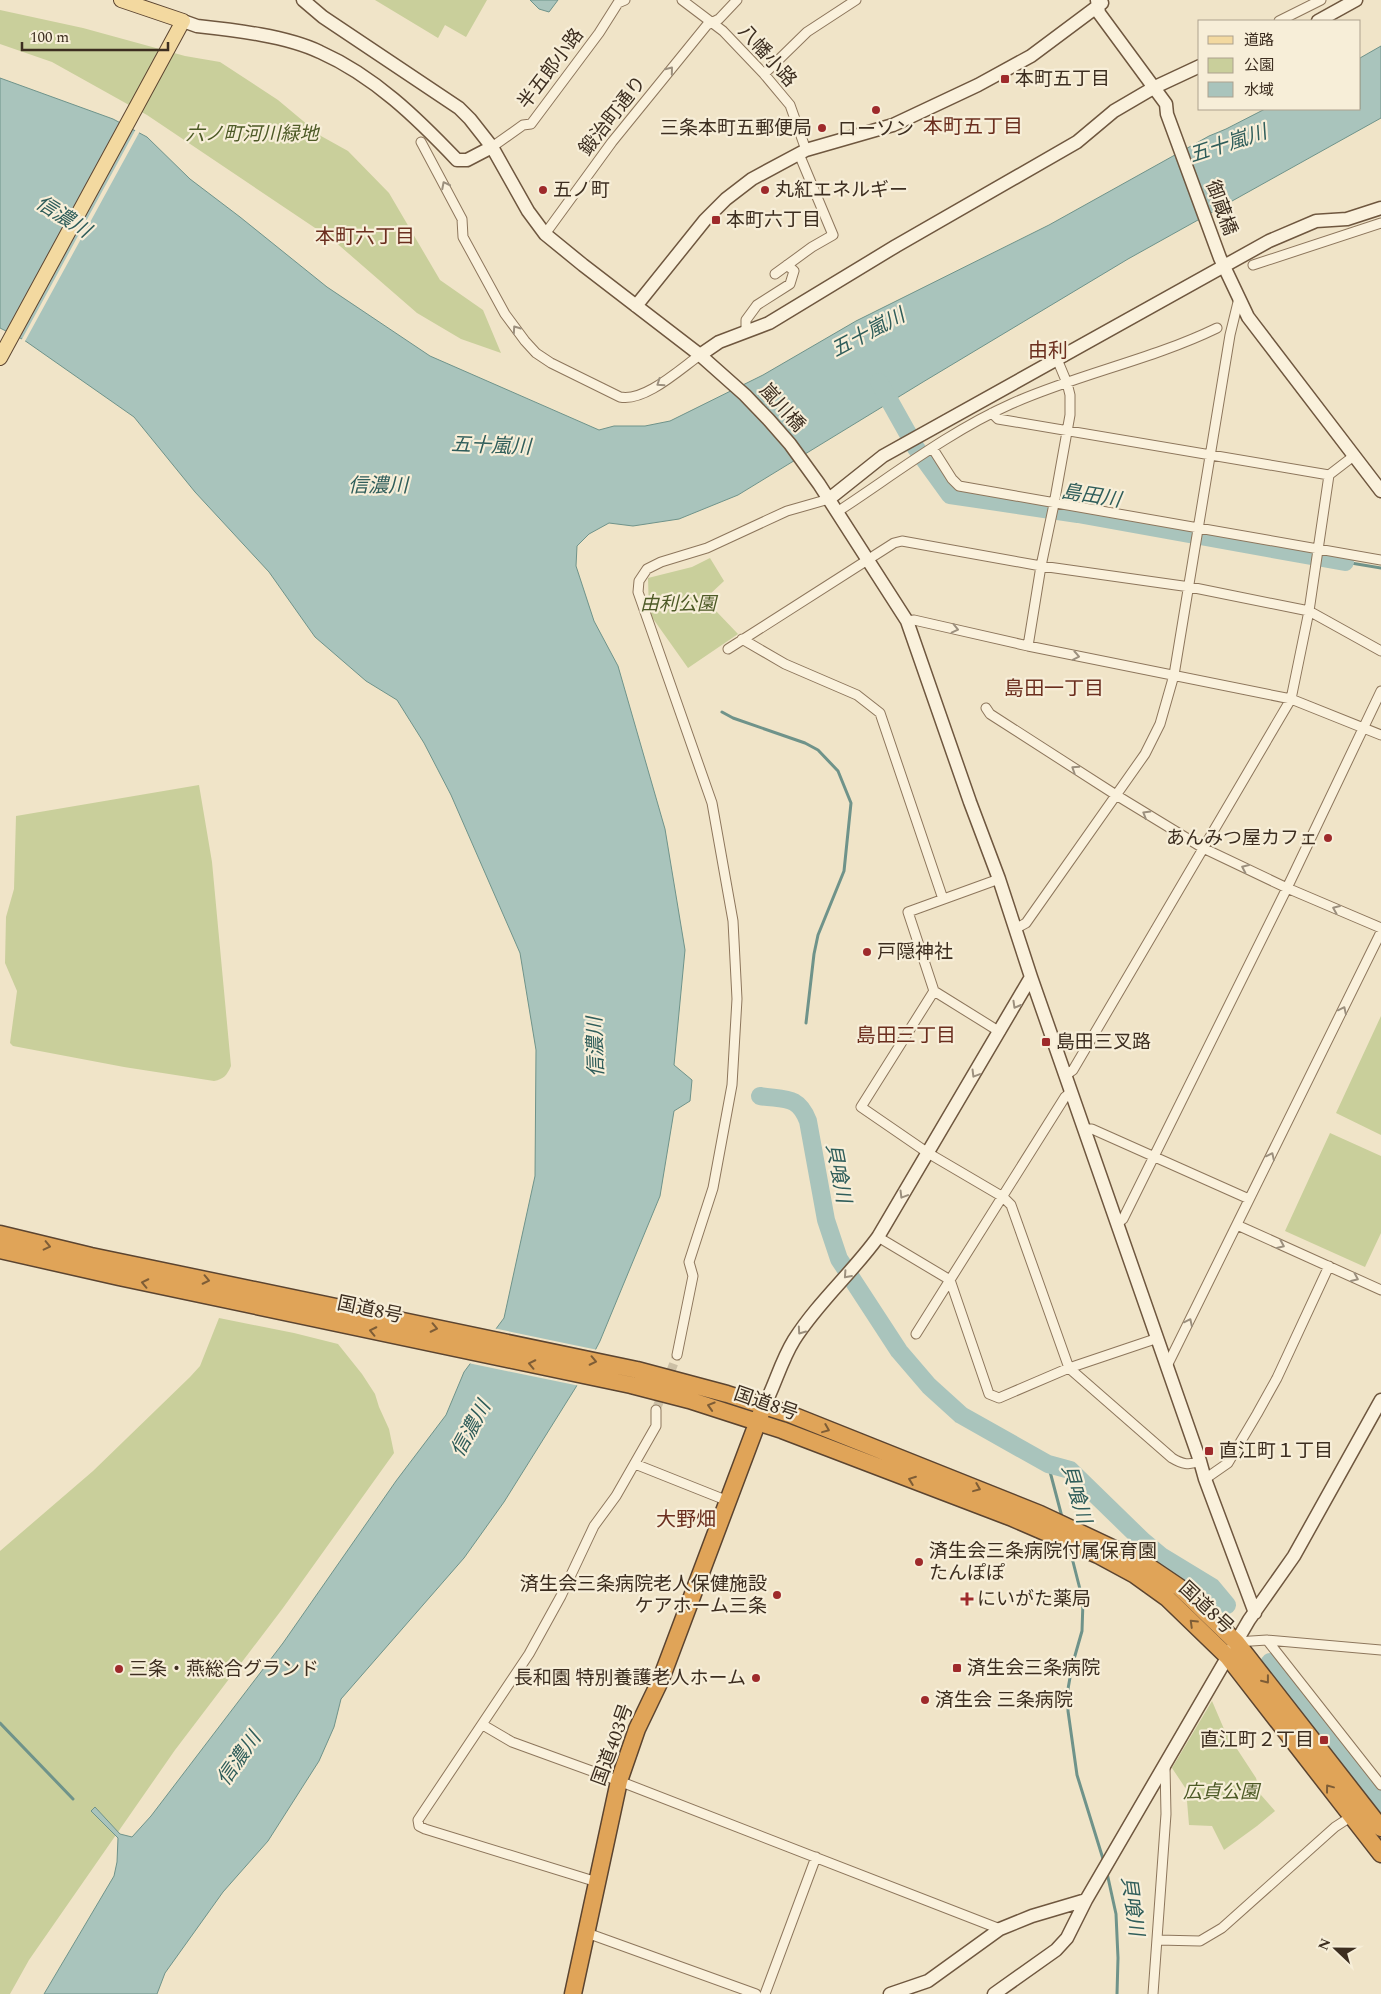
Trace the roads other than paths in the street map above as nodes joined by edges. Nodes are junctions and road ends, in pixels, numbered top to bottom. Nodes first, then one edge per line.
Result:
1 (121, 0) edge
2 (303, 0) edge
3 (625, 0) edge
4 (682, 0) edge
5 (737, 0) edge
6 (1321, 0) edge
7 (1356, 0) edge
8 (854, 1) edge
9 (1100, 2) edge
10 (1281, 20) edge
11 (1320, 20) edge
12 (712, 23) junction
13 (181, 26) junction
14 (1198, 67) edge
15 (764, 74) junction
16 (1155, 87) junction
17 (422, 142) dead end
18 (492, 147) junction
19 (803, 152) junction
20 (1381, 208) edge
21 (1381, 223) edge
22 (545, 234) junction
23 (1222, 262) junction
24 (787, 265) junction
25 (1253, 265) dead end
26 (775, 274) dead end
27 (1239, 298) junction
28 (636, 306) junction
29 (1217, 328) dead end
30 (746, 331) junction
31 (700, 355) junction
32 (0, 358) edge
33 (1057, 359) junction
34 (1067, 383) junction
35 (992, 413) junction
36 (1068, 430) junction
37 (933, 449) junction
38 (1211, 455) junction
39 (1355, 455) junction
40 (1329, 475) junction
41 (1381, 491) edge
42 (829, 499) junction
43 (1054, 504) junction
44 (837, 512) junction
45 (1199, 530) junction
46 (1317, 550) junction
47 (868, 560) junction
48 (1381, 560) edge
49 (1041, 566) junction
50 (1190, 587) junction
51 (1309, 611) junction
52 (907, 621) junction
53 (742, 639) junction
54 (1028, 646) junction
55 (728, 649) dead end
56 (1381, 651) edge
57 (1174, 675) junction
58 (1381, 691) edge
59 (1291, 699) junction
60 (986, 708) dead end
61 (1364, 728) junction
62 (1381, 734) edge
63 (1116, 795) junction
64 (1203, 848) junction
65 (999, 879) junction
66 (1287, 888) junction
67 (942, 899) junction
68 (1381, 928) edge
69 (1015, 930) junction
70 (1381, 932) edge
71 (1031, 977) junction
72 (934, 991) junction
73 (1000, 1032) junction
74 (1066, 1075) junction
75 (1072, 1092) junction
76 (1084, 1129) junction
77 (928, 1153) junction
78 (1154, 1157) junction
79 (1003, 1197) junction
80 (1249, 1200) junction
81 (1118, 1223) junction
82 (1237, 1225) junction
83 (0, 1234) edge
84 (878, 1236) junction
85 (0, 1250) edge
86 (1329, 1266) junction
87 (950, 1280) junction
88 (1381, 1290) edge
89 (916, 1334) dead end
90 (1158, 1338) junction
91 (678, 1355) tunnel mouth
92 (1167, 1366) junction
93 (1069, 1368) junction
94 (634, 1378) junction
95 (1381, 1402) edge
96 (764, 1406) junction
97 (656, 1410) tunnel mouth
98 (758, 1422) junction
99 (1200, 1461) junction
100 (635, 1464) junction
101 (1205, 1480) junction
102 (728, 1501) junction
103 (1098, 1547) junction
104 (1254, 1613) junction
105 (1267, 1640) junction
106 (1236, 1642) junction
107 (1381, 1650) edge
108 (1228, 1657) junction
109 (483, 1725) junction
110 (1165, 1766) junction
111 (619, 1781) junction
112 (1381, 1785) edge
113 (1352, 1816) junction
114 (1381, 1828) edge
115 (1381, 1854) edge
116 (816, 1857) junction
117 (597, 1882) junction
118 (1087, 1898) junction
119 (1000, 1930) junction
120 (587, 1933) junction
121 (1158, 1940) junction
122 (573, 1994) edge
123 (756, 1994) edge
124 (765, 1994) edge
125 (890, 1994) edge
126 (994, 1994) edge
127 (1153, 1994) edge

1 - 13 main road
2 - 18 street, 嵐川橋
3 - 18 street, 半五郎小路
4 - 12 street, 八幡小路
5 - 12 street, 鍛治町通り
6 - 10 street
7 - 11 street
8 - 15 street
9 - 16 street, 御蔵橋
9 - 19 street
12 - 15 street, 八幡小路
22 -> 12 street, 鍛治町通り
13 - 18 street
13 - 32 main road
14 - 16 street
15 - 19 street, 八幡小路
16 - 23 street, 御蔵橋
16 - 30 street
31 -> 17 street
18 - 22 street, 嵐川橋
19 - 24 street, 八幡小路
19 - 28 street
20 - 23 street
21 - 25 street
22 - 28 street, 嵐川橋
23 - 27 street, 御蔵橋
23 - 33 street
24 - 26 street
24 - 30 street
27 - 38 street
27 - 39 street, 御蔵橋
28 - 31 street, 嵐川橋
29 - 34 street
30 - 31 street
31 - 42 street, 嵐川橋
33 - 34 street
33 - 42 street
34 - 35 street
34 - 36 street
35 - 36 street
35 - 37 street
36 - 38 street
36 - 43 street
37 - 43 street
37 - 44 street
38 - 40 street
38 - 45 street
39 - 40 street
39 - 41 street, 御蔵橋
40 - 46 street
42 - 44 street, 嵐川橋
42 - 91 street
43 - 45 street
43 - 49 street
44 - 47 street, 嵐川橋
45 - 46 street
45 - 50 street
46 - 48 street
46 - 51 street
47 - 49 street
47 - 52 street, 嵐川橋
47 - 53 street
49 - 50 street
49 - 54 street
50 - 51 street
50 - 57 street
51 - 56 street
51 - 59 street
52 -> 54 street
52 - 65 street, 嵐川橋
53 - 55 street
53 - 67 street
54 -> 57 street
57 - 59 street
57 - 63 street
58 - 61 street
59 - 61 street
59 - 64 street
63 -> 60 street
61 - 62 street
61 - 66 street
64 -> 63 street
63 - 69 street
66 -> 64 street
64 - 74 street
65 - 67 street
65 - 69 street, 嵐川橋
68 -> 66 street
66 - 78 street
67 - 72 street
69 - 71 street, 嵐川橋
80 -> 70 street
71 -> 73 street
71 - 74 street, 嵐川橋
72 - 73 street
72 - 77 street
73 -> 77 street
74 - 75 street, 嵐川橋
75 - 76 street, 嵐川橋
75 - 79 street
76 - 78 street
76 - 81 street, 嵐川橋
77 - 79 street
77 -> 84 street
78 - 80 street
78 - 81 street
79 - 87 street
79 - 93 street
80 - 82 street
81 - 90 street, 嵐川橋
82 -> 86 street
92 -> 82 street
83 -> 94 highway, 国道8号
84 - 87 street
84 -> 96 street
94 -> 85 highway, 国道8号
86 -> 88 street
86 - 101 street
87 - 89 street
87 - 93 street
90 - 92 street, 嵐川橋
90 - 93 street
92 - 99 street, 嵐川橋
93 - 99 street
94 - 96 highway, 国道8号
98 -> 94 highway, 国道8号
95 - 104 street
96 - 98 highway, 国道403号
96 -> 103 highway, 国道8号
97 - 100 street
98 - 102 highway, 国道403号
103 -> 98 highway, 国道8号
99 - 101 street, 嵐川橋
100 - 102 street
100 - 109 street
101 - 104 street, 嵐川橋
102 - 111 highway, 国道403号
103 - 106 highway, 国道8号
108 -> 103 highway, 国道8号
104 - 106 street
105 - 106 street
105 - 107 street
105 - 112 street
106 - 108 street
106 -> 114 highway, 国道8号
108 - 110 street
113 -> 108 highway, 国道8号
109 - 111 street
109 - 117 street
110 - 118 street
110 - 121 street
111 - 116 street
111 - 117 highway, 国道403号
113 - 115 highway, 国道8号
113 - 121 street
116 - 119 street
116 - 124 street
117 - 120 highway, 国道403号
118 - 119 street
118 - 126 street
119 - 125 street
120 - 122 highway, 国道403号
120 - 123 street
121 - 127 street

